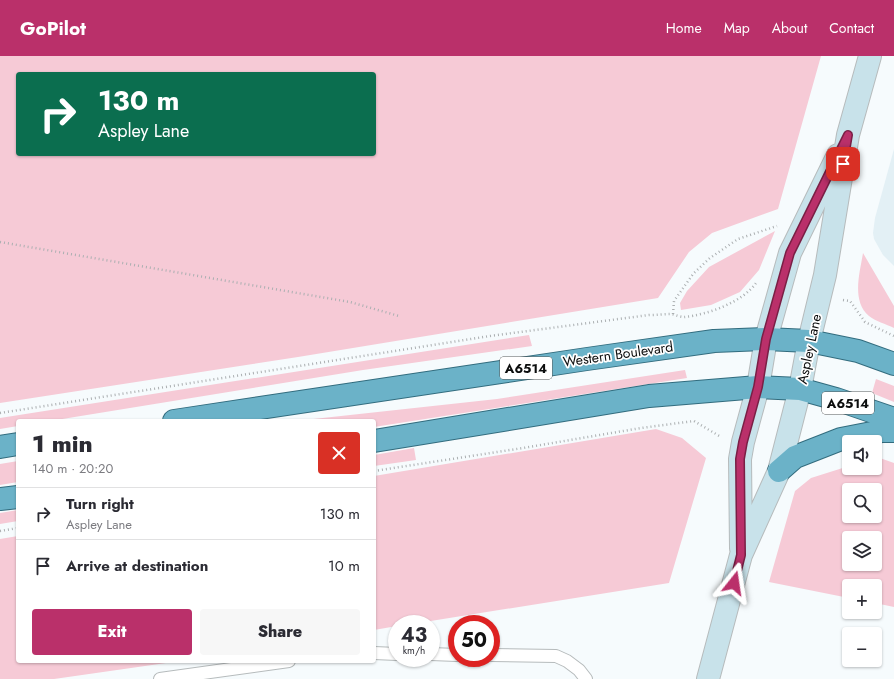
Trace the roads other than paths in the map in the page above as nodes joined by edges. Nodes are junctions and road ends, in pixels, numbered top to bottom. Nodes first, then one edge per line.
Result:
1 (870, 56) edge
2 (848, 135) junction
3 (766, 339) junction
4 (809, 341) junction
5 (894, 364) edge
6 (758, 387) junction
7 (800, 389) junction
8 (187, 419) edge
9 (894, 419) edge
10 (894, 431) edge
11 (376, 441) edge
12 (16, 444) edge
13 (0, 447) edge
14 (779, 471) junction
15 (16, 497) edge
16 (0, 499) edge
17 (741, 555) junction
18 (376, 653) edge
19 (388, 654) edge
20 (500, 655) edge
21 (275, 663) edge
22 (160, 679) edge
23 (586, 679) edge
24 (708, 679) edge

1 - 2 main road, Aspley Lane
2 - 3 main road, Aspley Lane
2 - 4 main road, Aspley Lane
3 - 4 highway, Western Boulevard / A6514
3 - 6 main road, Aspley Lane
3 - 8 highway, Western Boulevard / A6514
4 - 5 highway, Western Boulevard / A6514
4 - 7 main road, Aspley Lane
6 - 7 highway, A6514
6 - 11 highway, A6514
6 - 17 main road, Aspley Lane
7 - 9 highway, A6514
7 - 14 main road, Aspley Lane
10 - 14 highway
12 - 13 highway
14 - 17 main road, Aspley Lane
15 - 16 highway
17 - 24 main road, Aspley Lane
18 - 19 lane
20 - 23 lane
21 - 22 lane

